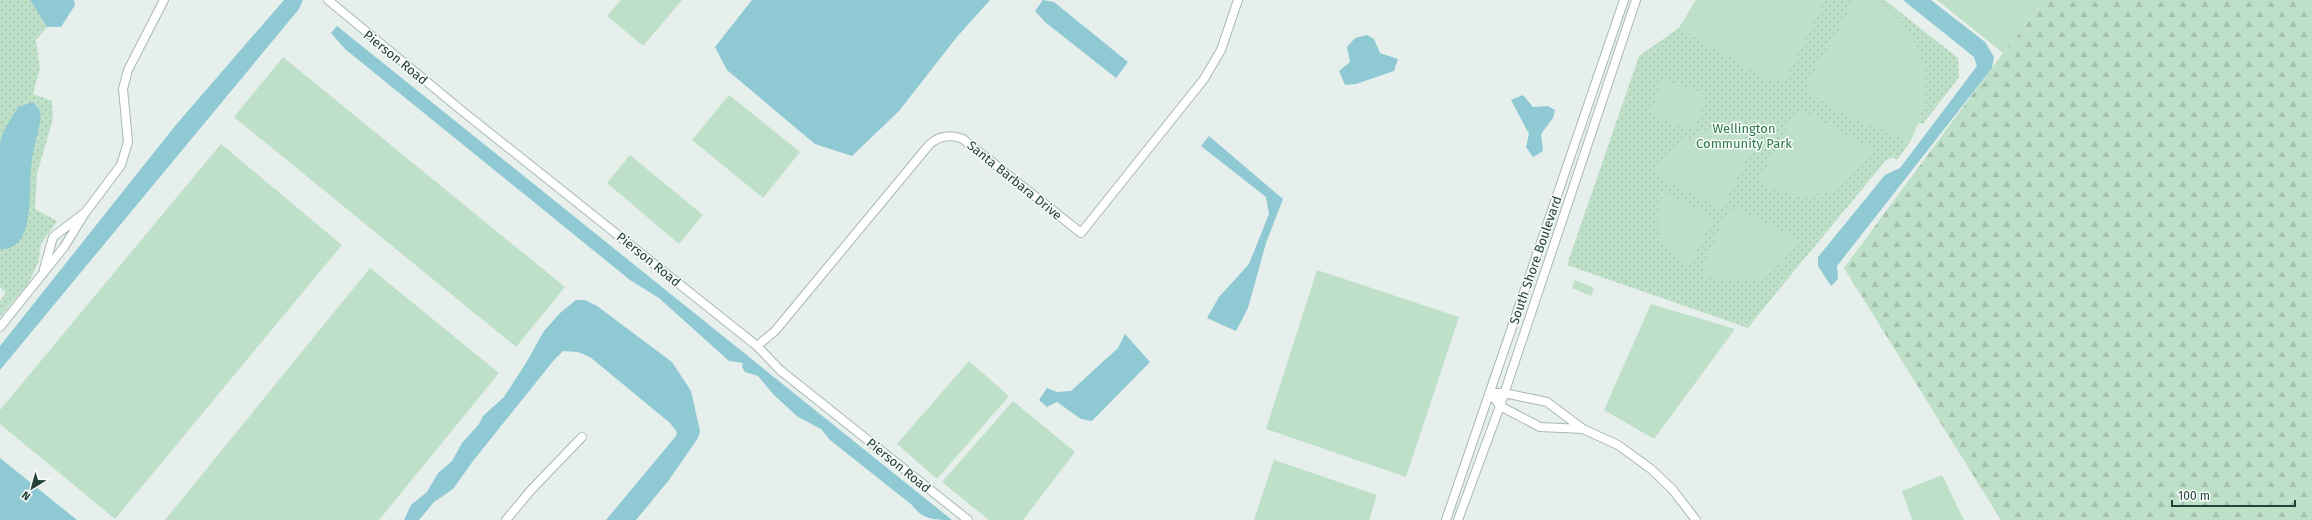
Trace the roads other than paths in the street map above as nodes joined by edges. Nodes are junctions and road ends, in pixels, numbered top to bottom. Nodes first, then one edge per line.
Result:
1 (164, 0) edge
2 (328, 0) edge
3 (1238, 0) edge
4 (1624, 0) edge
5 (1636, 0) edge
6 (85, 213) junction
7 (44, 272) junction
8 (0, 327) edge
9 (757, 346) junction
10 (1490, 393) junction
11 (1504, 393) junction
12 (1500, 406) junction
13 (1583, 429) junction
14 (582, 438) dead end
15 (506, 520) edge
16 (968, 520) edge
17 (1446, 520) edge
18 (1458, 520) edge
19 (1696, 520) edge

1 - 6 street
2 - 9 street, Pierson Road
3 - 9 street, Santa Barbara Drive
4 - 10 street, South Shore Boulevard
5 - 11 street, South Shore Boulevard
6 - 7 street
6 - 7 street
7 - 8 street
9 - 16 street, Pierson Road
10 - 11 street
10 - 12 street
10 - 17 street, South Shore Boulevard
11 - 12 street, South Shore Boulevard
11 - 13 street
12 - 13 street
12 - 18 street, South Shore Boulevard
13 - 19 street
14 - 15 street

